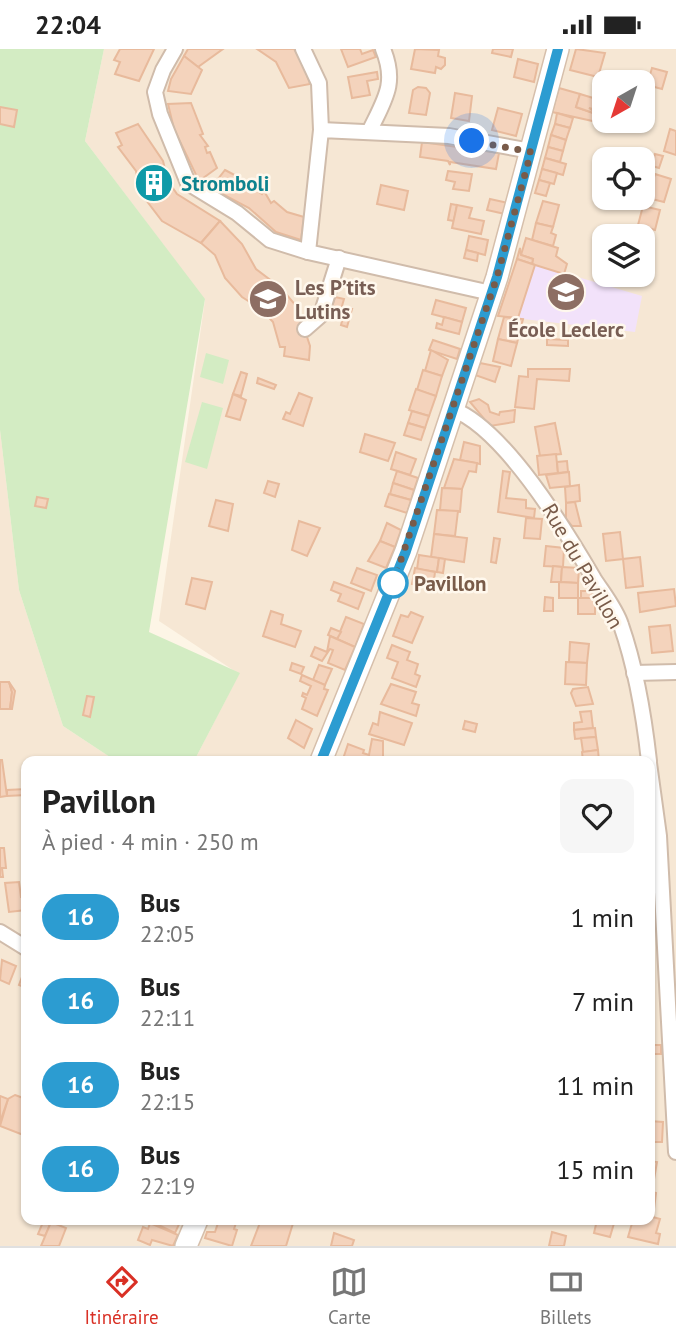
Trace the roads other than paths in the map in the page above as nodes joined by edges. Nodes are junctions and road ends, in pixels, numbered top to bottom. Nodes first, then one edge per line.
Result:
1 (175, 49) edge
2 (303, 49) edge
3 (383, 49) edge
4 (558, 49) edge
5 (321, 130) junction
6 (370, 130) junction
7 (531, 152) junction
8 (308, 252) junction
9 (339, 258) junction
10 (491, 293) junction
11 (306, 329) dead end
12 (452, 408) junction
13 (676, 672) edge
14 (634, 673) junction
15 (323, 756) edge
16 (648, 756) edge
17 (655, 806) edge
18 (0, 932) edge
19 (21, 945) edge
20 (676, 1152) edge
21 (195, 1225) edge
22 (186, 1246) edge

1 - 8 street
2 - 5 street
3 - 6 street
4 - 7 main road
5 - 6 street
5 - 8 street
6 - 7 street
7 - 10 main road
8 - 9 street
9 - 10 street
9 - 11 street
10 - 12 main road
12 - 14 street, Rue du Pavillon
12 - 15 main road
13 - 14 street
14 - 16 street, Rue du Pavillon
17 - 20 street, Rue du Pavillon
18 - 19 street
21 - 22 main road

